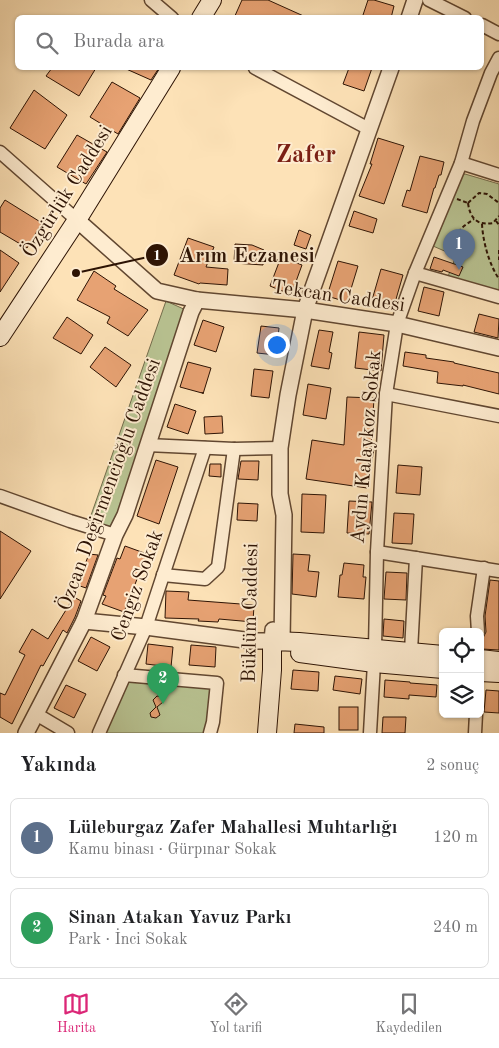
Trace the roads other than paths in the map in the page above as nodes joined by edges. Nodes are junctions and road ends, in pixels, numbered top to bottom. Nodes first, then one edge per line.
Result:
1 (151, 0) edge
2 (212, 0) edge
3 (415, 0) edge
4 (429, 0) edge
5 (168, 15) edge
6 (203, 15) edge
7 (410, 15) edge
8 (459, 15) edge
9 (484, 26) edge
10 (499, 34) edge
11 (499, 58) edge
12 (170, 70) edge
13 (259, 70) edge
14 (390, 70) edge
15 (369, 129) junction
16 (0, 152) edge
17 (462, 163) junction
18 (499, 175) edge
19 (77, 220) junction
20 (414, 272) junction
21 (499, 296) edge
22 (197, 300) junction
23 (305, 310) junction
24 (397, 324) junction
25 (0, 338) edge
26 (499, 348) edge
27 (386, 394) junction
28 (499, 416) edge
29 (147, 445) junction
30 (205, 448) junction
31 (280, 448) junction
32 (234, 449) junction
33 (0, 496) edge
34 (115, 535) junction
35 (377, 552) junction
36 (416, 558) junction
37 (484, 568) junction
38 (499, 571) edge
39 (163, 575) junction
40 (84, 621) junction
41 (146, 627) junction
42 (478, 628) edge
43 (277, 646) junction
44 (411, 652) junction
45 (439, 655) edge
46 (375, 656) junction
47 (484, 659) edge
48 (499, 661) edge
49 (439, 668) edge
50 (484, 672) edge
51 (499, 674) edge
52 (124, 675) junction
53 (36, 714) junction
54 (476, 718) edge
55 (26, 733) edge
56 (68, 733) edge
57 (99, 733) edge
58 (210, 733) edge
59 (267, 733) edge
60 (278, 733) edge
61 (370, 733) edge
62 (475, 733) edge

1 - 5 street
2 - 6 main road
3 - 7 street
4 - 8 street
9 - 10 street
11 - 17 street, Aydın Kalaykoz Sokak
12 - 19 main road, Özgürlük Caddesi
13 - 15 street
14 - 15 street, Büklüm Caddesi
15 - 23 street, Büklüm Caddesi
16 - 19 street
17 - 18 street
17 - 20 street, Aydın Kalaykoz Sokak
19 - 22 street, Tekcan Caddesi
19 - 25 main road, Özgürlük Caddesi
20 - 21 street
20 - 24 street, Aydın Kalaykoz Sokak
22 - 23 street, Tekcan Caddesi
22 - 29 street, Özcan Değirmencioğlu Caddesi
23 - 24 street, Tekcan Caddesi
23 - 31 street, Büklüm Caddesi
24 - 26 street, Tekcan Caddesi
24 - 27 street, Aydın Kalaykoz Sokak
27 - 28 street
27 - 35 street, Aydın Kalaykoz Sokak
29 - 30 street
29 - 34 street, Özcan Değirmencioğlu Caddesi
30 - 32 street
30 - 39 street, Cengiz Sokak
31 - 32 street
31 - 43 street, Büklüm Caddesi
32 - 39 street
33 - 34 street
34 - 40 street, Özcan Değirmencioğlu Caddesi
35 - 36 street
35 - 46 street, Aydın Kalaykoz Sokak
36 - 37 street
36 - 44 street
37 - 38 street
37 - 42 street
39 - 41 street, Cengiz Sokak
40 - 41 street
40 - 53 street, Özcan Değirmencioğlu Caddesi
41 - 43 street
41 - 52 street, Cengiz Sokak
43 - 46 main road
43 - 59 main road, Büklüm Caddesi
43 - 60 main road, Büklüm Caddesi
44 - 45 main road
44 - 46 main road
46 - 49 main road
46 - 61 street, Aydın Kalaykoz Sokak
47 - 48 main road
50 - 51 main road
52 - 57 street, Cengiz Sokak
52 - 58 street
53 - 55 street, Özcan Değirmencioğlu Caddesi
53 - 56 street
54 - 62 street

